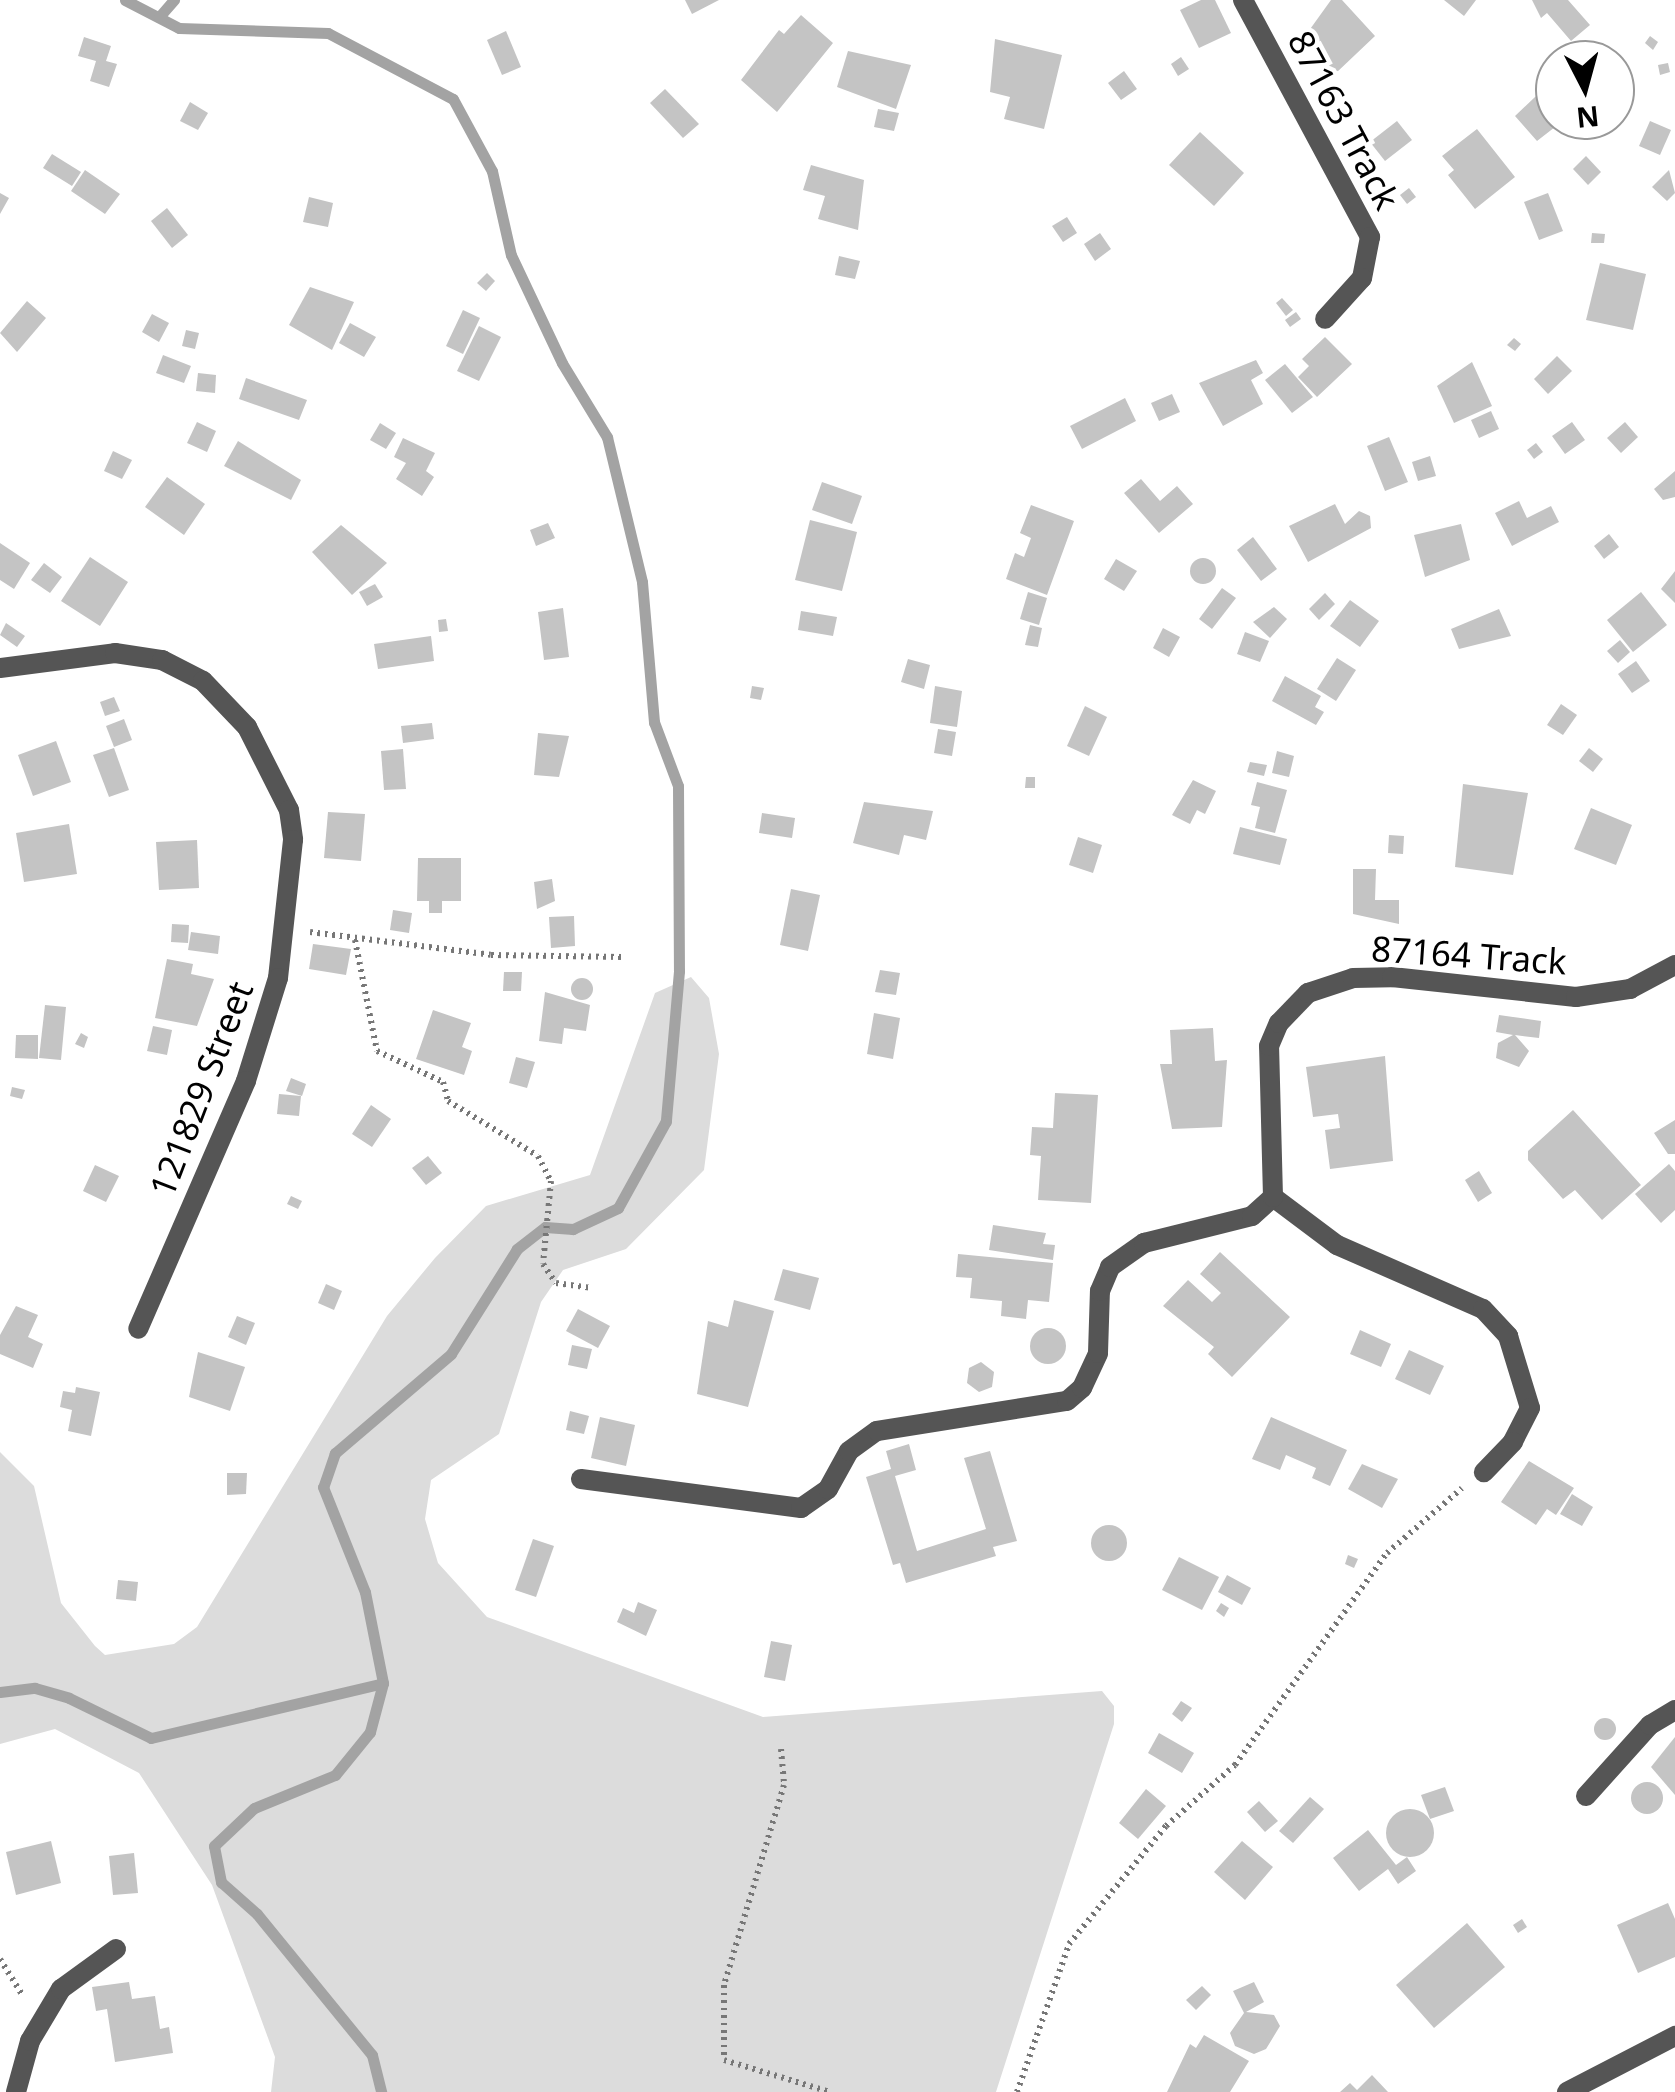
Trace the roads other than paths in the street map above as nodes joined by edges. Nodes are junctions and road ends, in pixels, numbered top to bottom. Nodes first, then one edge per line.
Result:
1 (1243, 0) edge
2 (1324, 319) dead end
3 (0, 668) edge
4 (1675, 965) edge
5 (1273, 1197) junction
6 (138, 1329) dead end
7 (1484, 1472) road end
8 (582, 1479) dead end
9 (1675, 1710) edge
10 (1586, 1796) dead end
11 (116, 1949) dead end
12 (1675, 2036) edge
13 (16, 2092) edge
14 (1567, 2092) edge

1 - 2 street, 87163 Track
3 - 6 street, 121829 Street
4 - 5 street, 87164 Track
5 - 7 street
5 - 8 street
9 - 10 street
11 - 13 street
12 - 14 street

